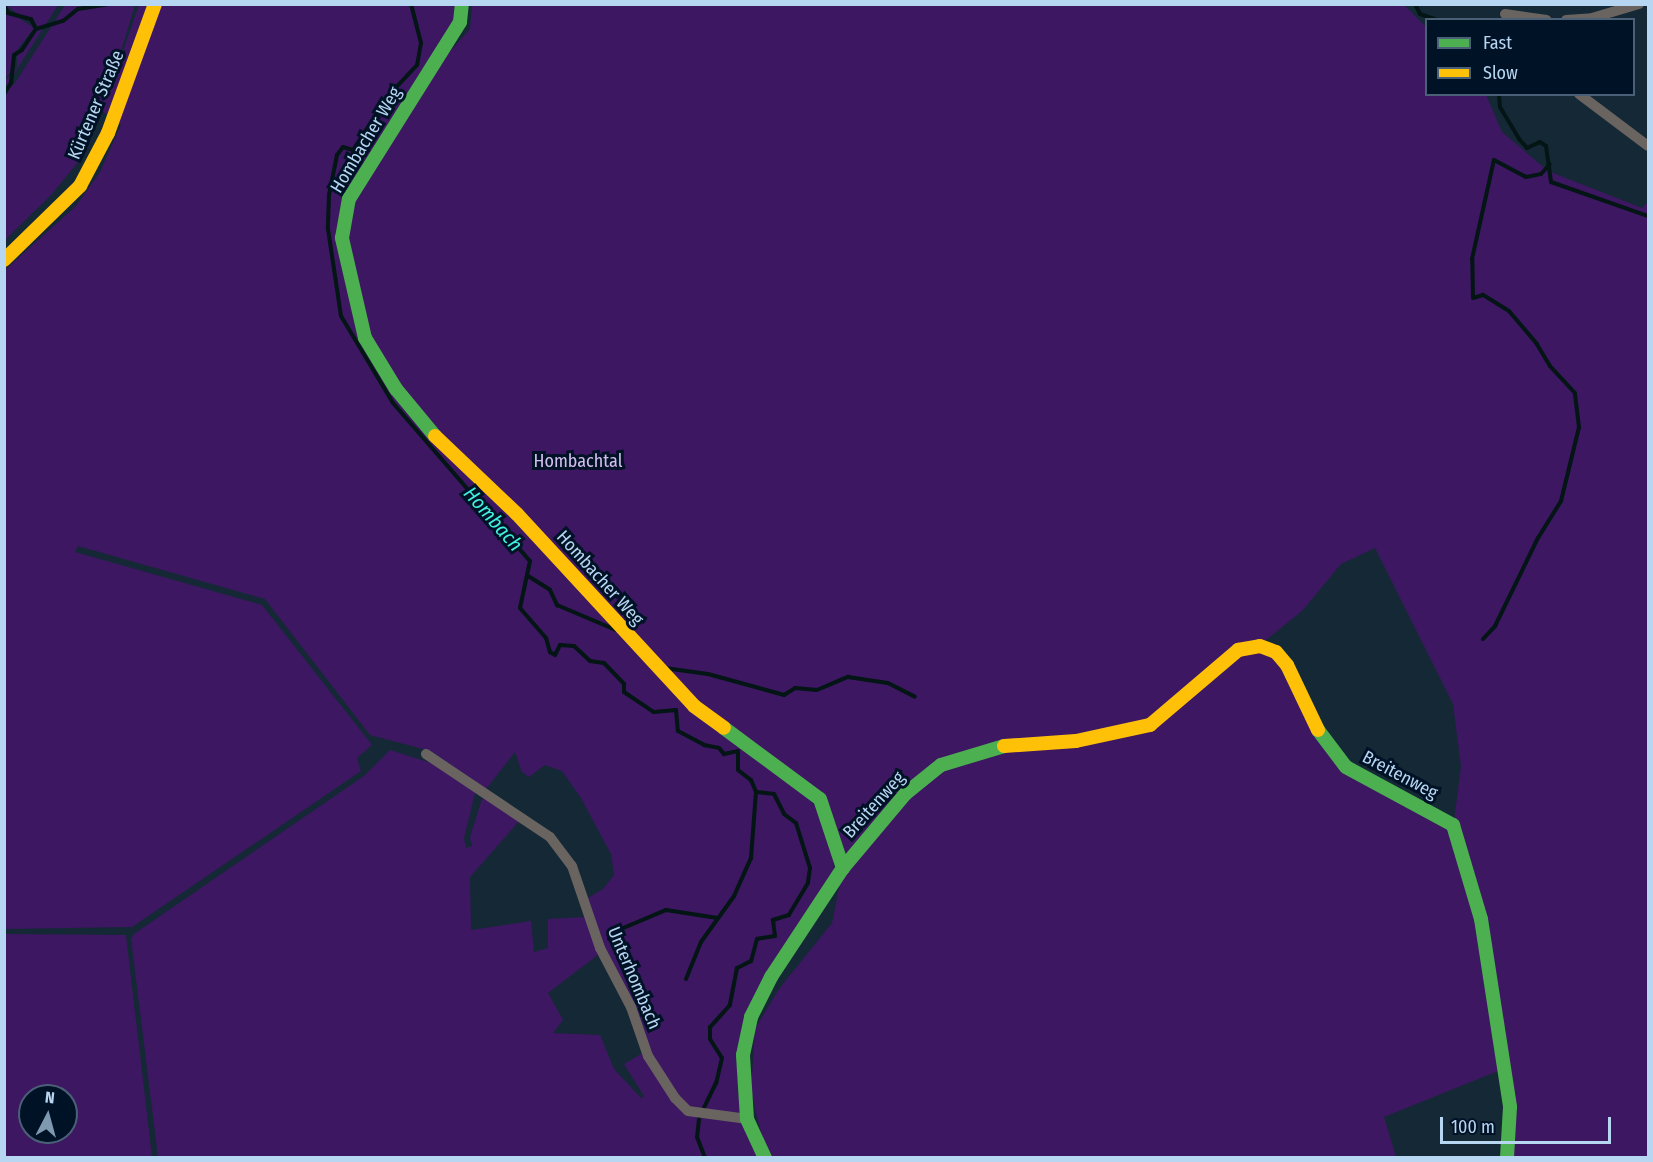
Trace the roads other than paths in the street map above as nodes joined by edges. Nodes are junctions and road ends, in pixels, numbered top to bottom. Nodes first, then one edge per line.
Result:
1 (155, 4) edge
2 (462, 4) edge
3 (1496, 4) edge
4 (1639, 4) edge
5 (1507, 17) edge
6 (1592, 18) edge
7 (1582, 96) edge
8 (1648, 146) edge
9 (4, 260) edge
10 (426, 754) dead end
11 (843, 868) junction
12 (747, 1119) junction
13 (765, 1158) edge
14 (1507, 1158) edge

1 - 9 street, Kürtener Straße
2 - 11 street, Hombacher Weg
3 - 5 street
4 - 6 street
7 - 8 street
10 - 12 street, Unterhombach
11 - 12 street
11 - 14 street, Breitenweg
12 - 13 street

